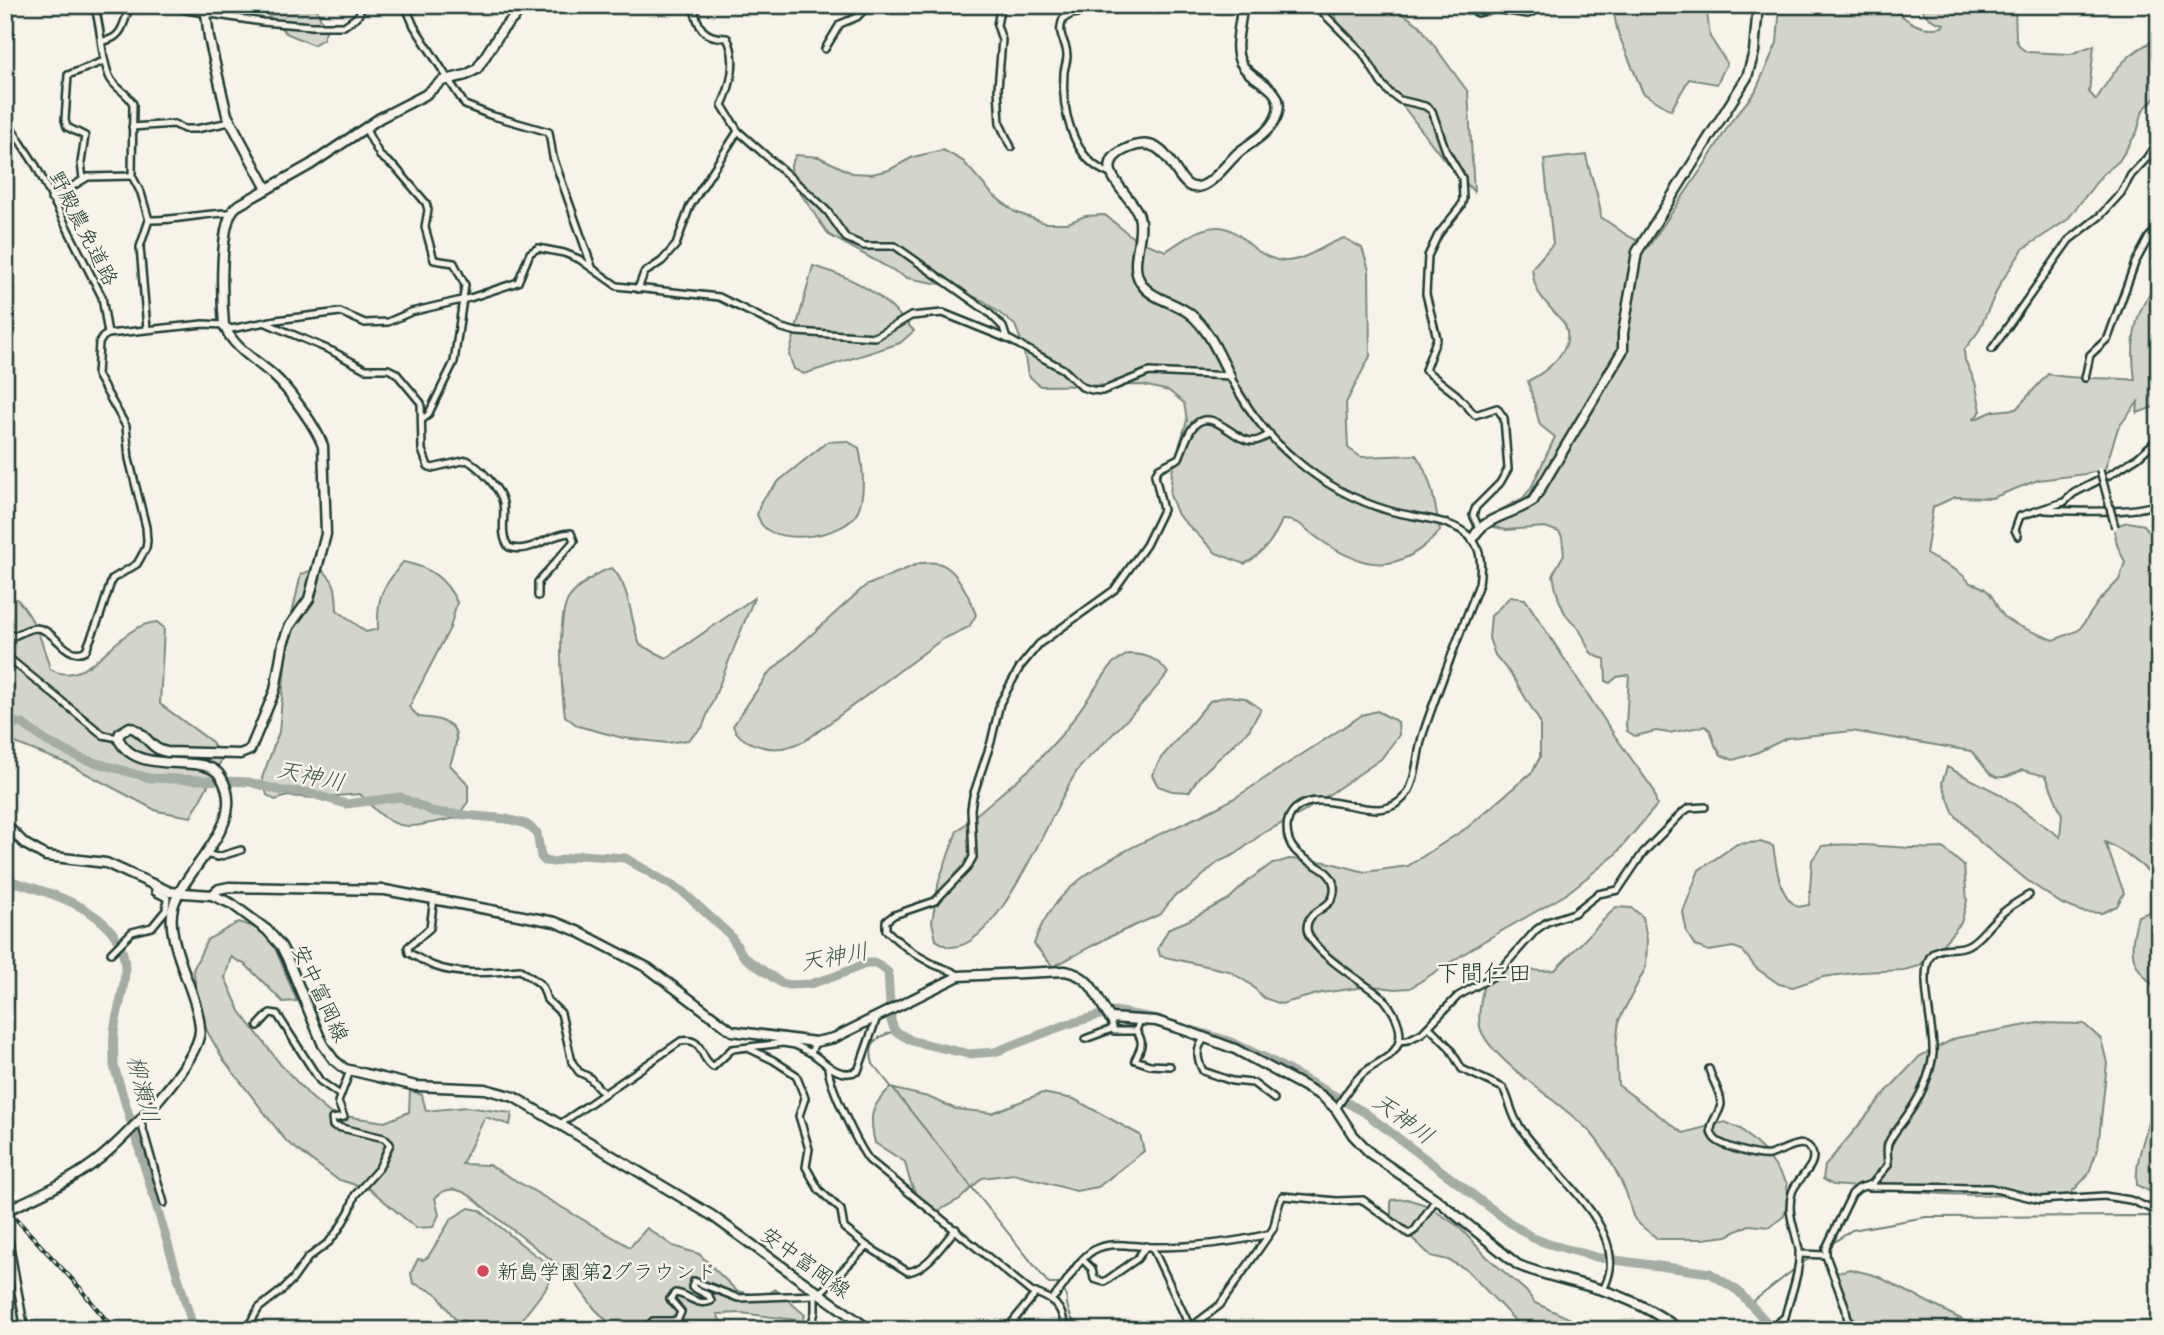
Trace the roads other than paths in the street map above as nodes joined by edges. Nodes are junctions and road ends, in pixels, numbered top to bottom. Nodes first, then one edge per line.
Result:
1 (94, 5) edge
2 (130, 5) edge
3 (174, 5) edge
4 (363, 5) edge
5 (405, 5) edge
6 (526, 5) edge
7 (693, 5) edge
8 (869, 5) edge
9 (1001, 5) edge
10 (1102, 5) edge
11 (1242, 5) edge
12 (1315, 5) edge
13 (1469, 5) edge
14 (1548, 5) edge
15 (1758, 5) edge
16 (205, 9) edge
17 (103, 41) junction
18 (825, 50) dead end
19 (104, 61) junction
20 (449, 78) junction
21 (5, 118) edge
22 (230, 122) junction
23 (132, 127) junction
24 (365, 128) junction
25 (738, 131) junction
26 (2159, 140) edge
27 (1011, 147) dead end
28 (1111, 174) junction
29 (132, 176) junction
30 (83, 179) junction
31 (267, 189) junction
32 (51, 198) junction
33 (229, 213) junction
34 (149, 220) junction
35 (2159, 228) edge
36 (592, 267) junction
37 (638, 289) junction
38 (464, 299) junction
39 (266, 323) junction
40 (224, 326) junction
41 (147, 329) junction
42 (108, 334) junction
43 (1007, 339) junction
44 (1992, 349) dead end
45 (1230, 376) junction
46 (2085, 378) dead end
47 (423, 419) junction
48 (1270, 434) junction
49 (2159, 438) edge
50 (2101, 470) dead end
51 (2159, 502) edge
52 (2035, 510) junction
53 (2115, 527) dead end
54 (1479, 528) junction
55 (2018, 536) dead end
56 (1473, 539) junction
57 (538, 596) dead end
58 (5, 632) edge
59 (5, 658) edge
60 (118, 738) junction
61 (1705, 807) dead end
62 (5, 824) edge
63 (241, 850) dead end
64 (204, 854) junction
65 (155, 886) junction
66 (180, 894) junction
67 (212, 895) junction
68 (2029, 895) dead end
69 (434, 898) junction
70 (111, 953) dead end
71 (959, 976) junction
72 (1108, 1014) junction
73 (881, 1015) junction
74 (1140, 1020) junction
75 (258, 1026) dead end
76 (1429, 1027) junction
77 (1112, 1029) junction
78 (1136, 1031) junction
79 (1205, 1038) junction
80 (1085, 1039) dead end
81 (1399, 1041) junction
82 (815, 1042) junction
83 (747, 1047) junction
84 (810, 1053) junction
85 (1170, 1066) dead end
86 (828, 1068) junction
87 (1709, 1069) dead end
88 (350, 1071) junction
89 (604, 1094) junction
90 (340, 1095) junction
91 (1274, 1099) dead end
92 (1338, 1106) junction
93 (140, 1120) junction
94 (560, 1124) junction
95 (1865, 1187) junction
96 (1436, 1199) junction
97 (164, 1203) dead end
98 (5, 1211) edge
99 (2159, 1212) edge
100 (5, 1219) edge
101 (956, 1229) junction
102 (1269, 1234) junction
103 (866, 1246) junction
104 (1149, 1247) junction
105 (1799, 1254) junction
106 (1826, 1255) junction
107 (1083, 1260) junction
108 (1603, 1290) junction
109 (1036, 1293) junction
110 (817, 1294) junction
111 (1052, 1298) junction
112 (1669, 1321) junction
113 (1191, 1329) edge
114 (25, 1330) edge
115 (246, 1330) edge
116 (644, 1330) edge
117 (810, 1330) edge
118 (870, 1330) edge
119 (1006, 1330) edge
120 (1065, 1330) edge
121 (1657, 1330) edge
122 (1680, 1330) edge
123 (1769, 1330) edge
124 (1850, 1330) edge

1 - 17 street
2 - 17 street
3 - 16 street
4 - 16 street
5 - 20 street
6 - 20 street
7 - 25 street
8 - 18 street
9 - 27 street
10 - 28 street
11 - 28 street
12 - 54 street
13 - 14 street
15 - 54 street
16 - 22 street
17 - 19 street
19 - 23 street
19 - 30 street
20 - 24 street
20 - 36 street
21 - 32 street, 野殿農免道路
22 - 23 street
22 - 31 street
23 - 29 street
24 - 31 street
24 - 38 street
25 - 37 street
25 - 43 street
26 - 44 street
28 - 45 street
29 - 30 street
29 - 34 street
30 - 32 street
31 - 33 street
32 - 42 street, 野殿農免道路
33 - 34 street
33 - 40 street
34 - 41 street
35 - 46 street
36 - 37 street
36 - 38 street
37 - 43 street
38 - 39 street
38 - 47 street
39 - 40 street
39 - 47 street
40 - 41 street
40 - 60 street
41 - 42 street
42 - 58 street, 野殿農免道路
43 - 45 street
45 - 48 street
47 - 57 street
48 - 56 street
48 - 71 street
49 - 52 street
50 - 53 street, bridge
51 - 52 street
52 - 55 street
54 - 56 street
56 - 81 street
59 - 60 street
60 - 64 street
61 - 76 street
62 - 65 street, 安中富岡線
63 - 64 street
64 - 66 street
65 - 66 street, 安中富岡線
65 - 70 street
66 - 67 street, 安中富岡線
66 - 93 street
67 - 69 street
67 - 88 street, 安中富岡線
68 - 95 street
69 - 82 street
69 - 89 street
71 - 72 street
71 - 73 street
72 - 74 street
72 - 77 street
73 - 82 street
73 - 86 street
74 - 78 street
74 - 79 street
75 - 90 street
76 - 81 street
76 - 108 street
77 - 78 street
77 - 80 street
78 - 85 street
79 - 91 street
79 - 92 street
81 - 92 street
82 - 84 street
83 - 84 street
83 - 89 street
83 - 103 street
84 - 86 street
86 - 101 street
87 - 105 street
88 - 90 street
88 - 94 street, 安中富岡線
89 - 94 street
90 - 115 street
92 - 96 street
93 - 97 street
93 - 98 street
94 - 110 street, 安中富岡線
95 - 99 street
95 - 106 street
96 - 102 street
96 - 108 street
100 - 114 street
101 - 103 street
101 - 109 street
102 - 104 street
102 - 113 street
103 - 110 street
104 - 107 street
104 - 107 street
104 - 113 street
105 - 106 street
105 - 123 street
106 - 124 street
107 - 111 street
108 - 112 street
109 - 111 street
109 - 119 street
110 - 116 street
110 - 117 street
110 - 118 street, 安中富岡線
111 - 120 street
112 - 121 street
112 - 122 street

